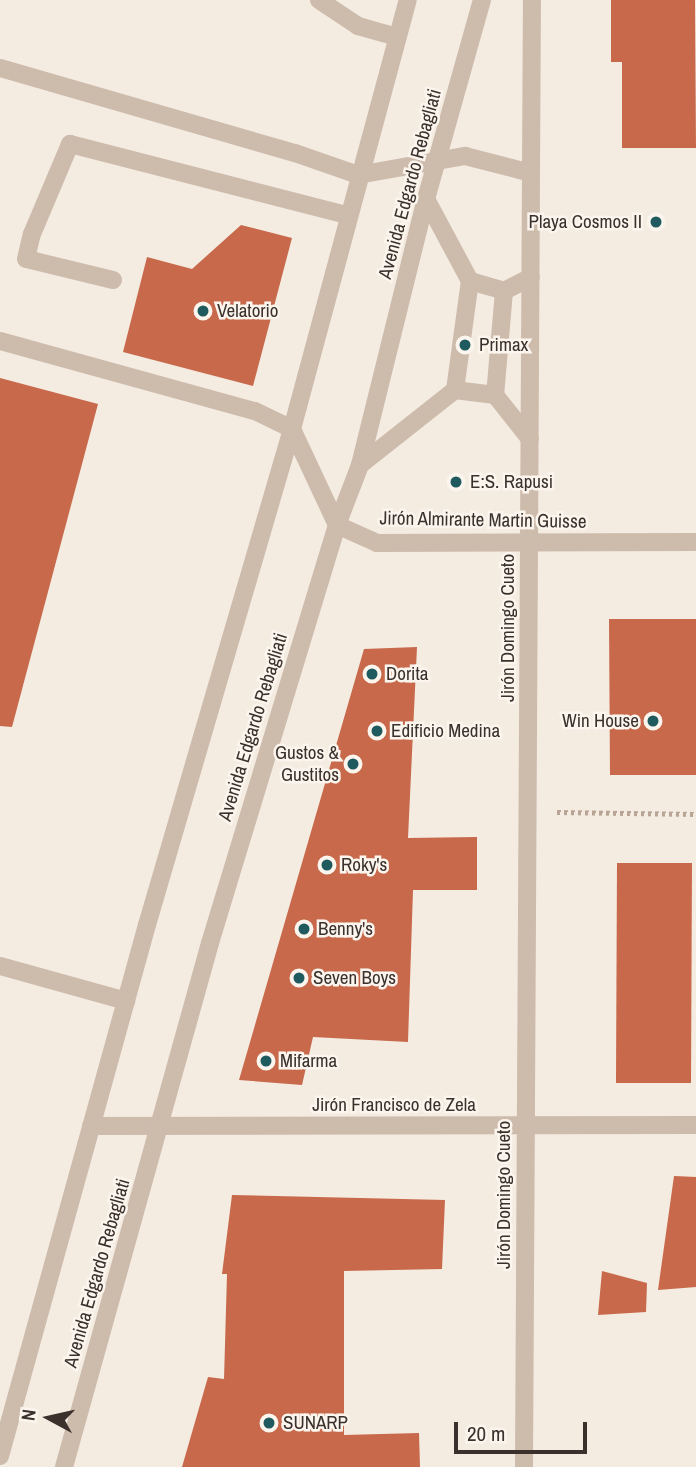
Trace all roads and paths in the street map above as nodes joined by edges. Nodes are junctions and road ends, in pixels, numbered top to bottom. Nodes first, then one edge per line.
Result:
1 (319, 0) edge
2 (408, 0) edge
3 (482, 0) edge
4 (532, 0) edge
5 (397, 37) junction
6 (0, 68) edge
7 (437, 159) junction
8 (531, 173) junction
9 (358, 175) junction
10 (426, 199) junction
11 (347, 215) junction
12 (531, 277) junction
13 (113, 280) dead end
14 (470, 281) junction
15 (504, 291) junction
16 (0, 341) edge
17 (455, 390) junction
18 (495, 395) junction
19 (292, 429) junction
20 (530, 439) junction
21 (360, 465) junction
22 (337, 525) junction
23 (529, 542) junction
24 (696, 542) edge
25 (527, 812) junction
26 (696, 814) edge
27 (0, 966) edge
28 (126, 1001) junction
29 (696, 1125) edge
30 (91, 1126) junction
31 (160, 1126) junction
32 (526, 1126) junction
33 (0, 1456) edge
34 (64, 1467) edge
35 (524, 1467) edge

1 - 5 street
2 - 5 street
3 - 7 street, Avenida Edgardo Rebagliati
4 - 8 street, Jirón Domingo Cueto
5 - 9 street
6 - 9 street
7 - 8 street
7 - 9 street
7 - 10 street, Avenida Edgardo Rebagliati
8 - 12 street, Jirón Domingo Cueto
9 - 11 street
10 - 14 street
10 - 21 street, Avenida Edgardo Rebagliati
11 - 13 street
11 - 19 street
12 - 15 street
12 - 20 street, Jirón Domingo Cueto
14 - 15 street
14 - 17 street
15 - 18 street
16 - 19 street
17 - 18 street
17 - 21 street
18 - 20 street
19 - 22 street
19 - 28 street
20 - 23 street, Jirón Domingo Cueto
21 - 22 street, Avenida Edgardo Rebagliati
22 - 23 street, Jirón Almirante Martin Guisse
22 - 31 street, Avenida Edgardo Rebagliati
23 - 24 street, Jirón Almirante Martin Guisse
23 - 25 street, Jirón Domingo Cueto
25 - 26 path
25 - 32 street, Jirón Domingo Cueto
27 - 28 street
28 - 30 street
29 - 32 street, Jirón Francisco de Zela
30 - 31 street, Jirón Francisco de Zela
30 - 33 street
31 - 32 street, Jirón Francisco de Zela
31 - 34 street, Avenida Edgardo Rebagliati
32 - 35 street, Jirón Domingo Cueto

